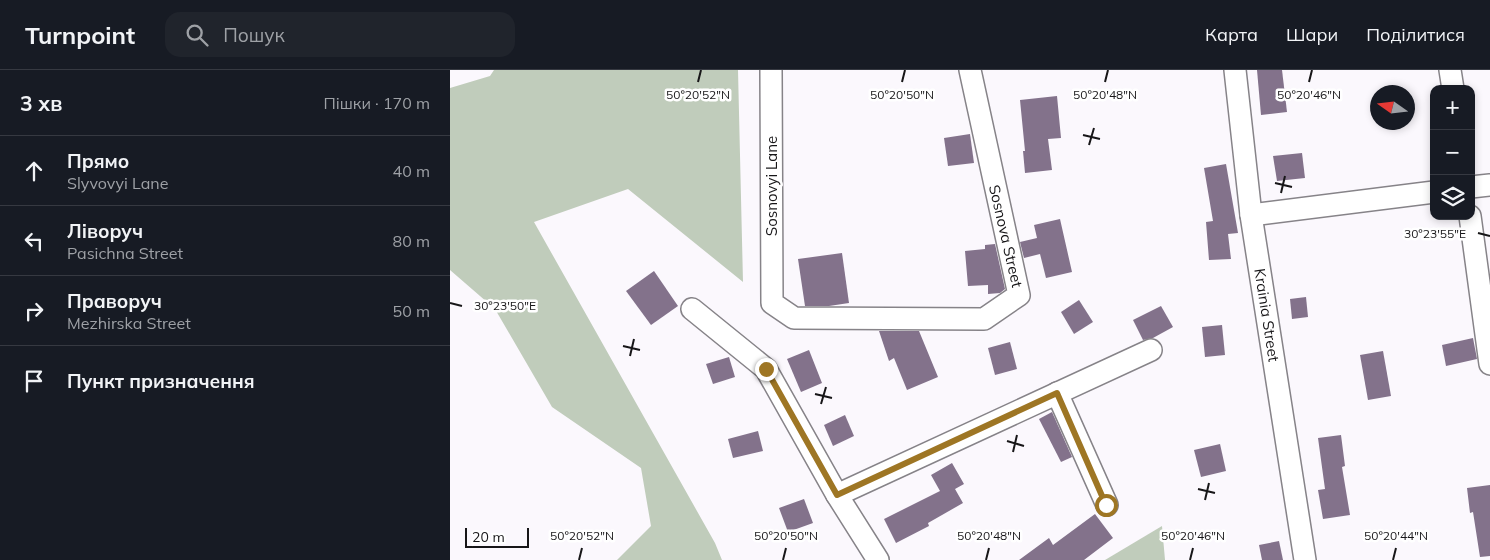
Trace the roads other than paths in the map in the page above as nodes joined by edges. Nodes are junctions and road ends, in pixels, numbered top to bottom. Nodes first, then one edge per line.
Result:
1 (771, 70) edge
2 (970, 70) edge
3 (1235, 70) edge
4 (1450, 70) edge
5 (1452, 85) edge
6 (1490, 185) edge
7 (1475, 187) edge
8 (1430, 193) edge
9 (1251, 215) junction
10 (1471, 220) edge
11 (772, 303) joint
12 (692, 309) dead end
13 (1151, 350) dead end
14 (1490, 364) edge
15 (1057, 393) junction
16 (837, 495) junction
17 (1106, 505) dead end
18 (878, 560) edge
19 (1305, 560) edge

1 - 11 street, Sosnovyi Lane
2 - 11 street, Sosnova Street
3 - 9 street, Krainia Street
4 - 5 street
6 - 7 street
8 - 9 street
9 - 19 street, Krainia Street
10 - 14 street
12 - 16 street
13 - 15 street
15 - 16 street
15 - 17 street
16 - 18 street

